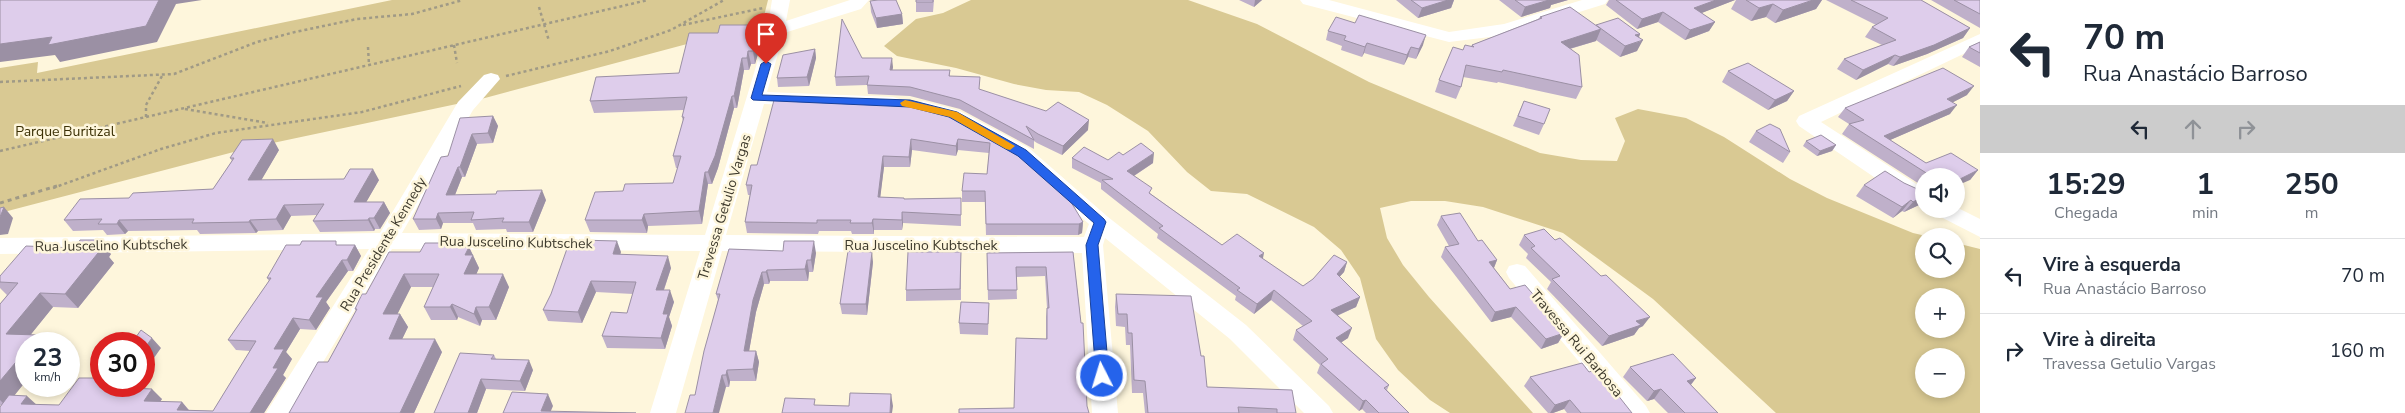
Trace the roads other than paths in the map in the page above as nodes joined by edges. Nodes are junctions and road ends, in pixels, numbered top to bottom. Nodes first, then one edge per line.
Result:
1 (860, 0) edge
2 (1309, 0) edge
3 (1599, 0) edge
4 (781, 2) edge
5 (1964, 29) edge
6 (776, 30) junction
7 (1980, 39) edge
8 (491, 80) road end
9 (756, 98) junction
10 (1915, 193) edge
11 (1960, 218) edge
12 (1100, 222) junction
13 (1980, 229) edge
14 (386, 241) junction
15 (712, 244) junction
16 (1092, 245) junction
17 (0, 246) edge
18 (1517, 272) dead end
19 (279, 413) edge
20 (663, 413) edge
21 (1105, 413) edge
22 (1320, 413) edge
23 (1637, 413) edge

1 - 6 street
2 - 3 street
4 - 6 street, Travessa Getulio Vargas
5 - 7 street
6 - 9 street, Travessa Getulio Vargas
7 - 10 street
8 - 14 street, Rua Presidente Kennedy
9 - 12 street
9 - 15 street, Travessa Getulio Vargas
11 - 13 street
12 - 16 street
12 - 22 street
14 - 15 street, Rua Juscelino Kubtschek
14 - 17 street, Rua Juscelino Kubtschek
14 - 19 street, Rua Presidente Kennedy
15 - 16 street, Rua Juscelino Kubtschek
15 - 20 street, Travessa Getulio Vargas
16 - 21 street
18 - 23 street, Travessa Rui Barbosa

